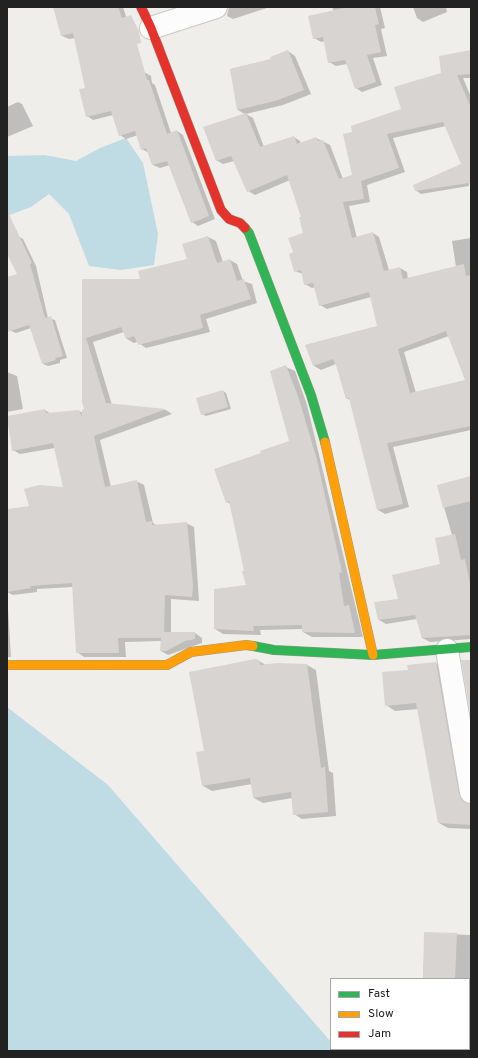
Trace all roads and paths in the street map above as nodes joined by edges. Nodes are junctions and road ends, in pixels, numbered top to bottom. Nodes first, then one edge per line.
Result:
1 (141, 7) edge
2 (216, 7) edge
3 (151, 28) junction
4 (471, 647) edge
5 (447, 650) junction
6 (373, 655) junction
7 (7, 666) edge
8 (471, 792) edge

1 - 3 street
2 - 3 street
3 - 6 street
4 - 5 street
5 - 6 street
5 - 8 street
6 - 7 street

